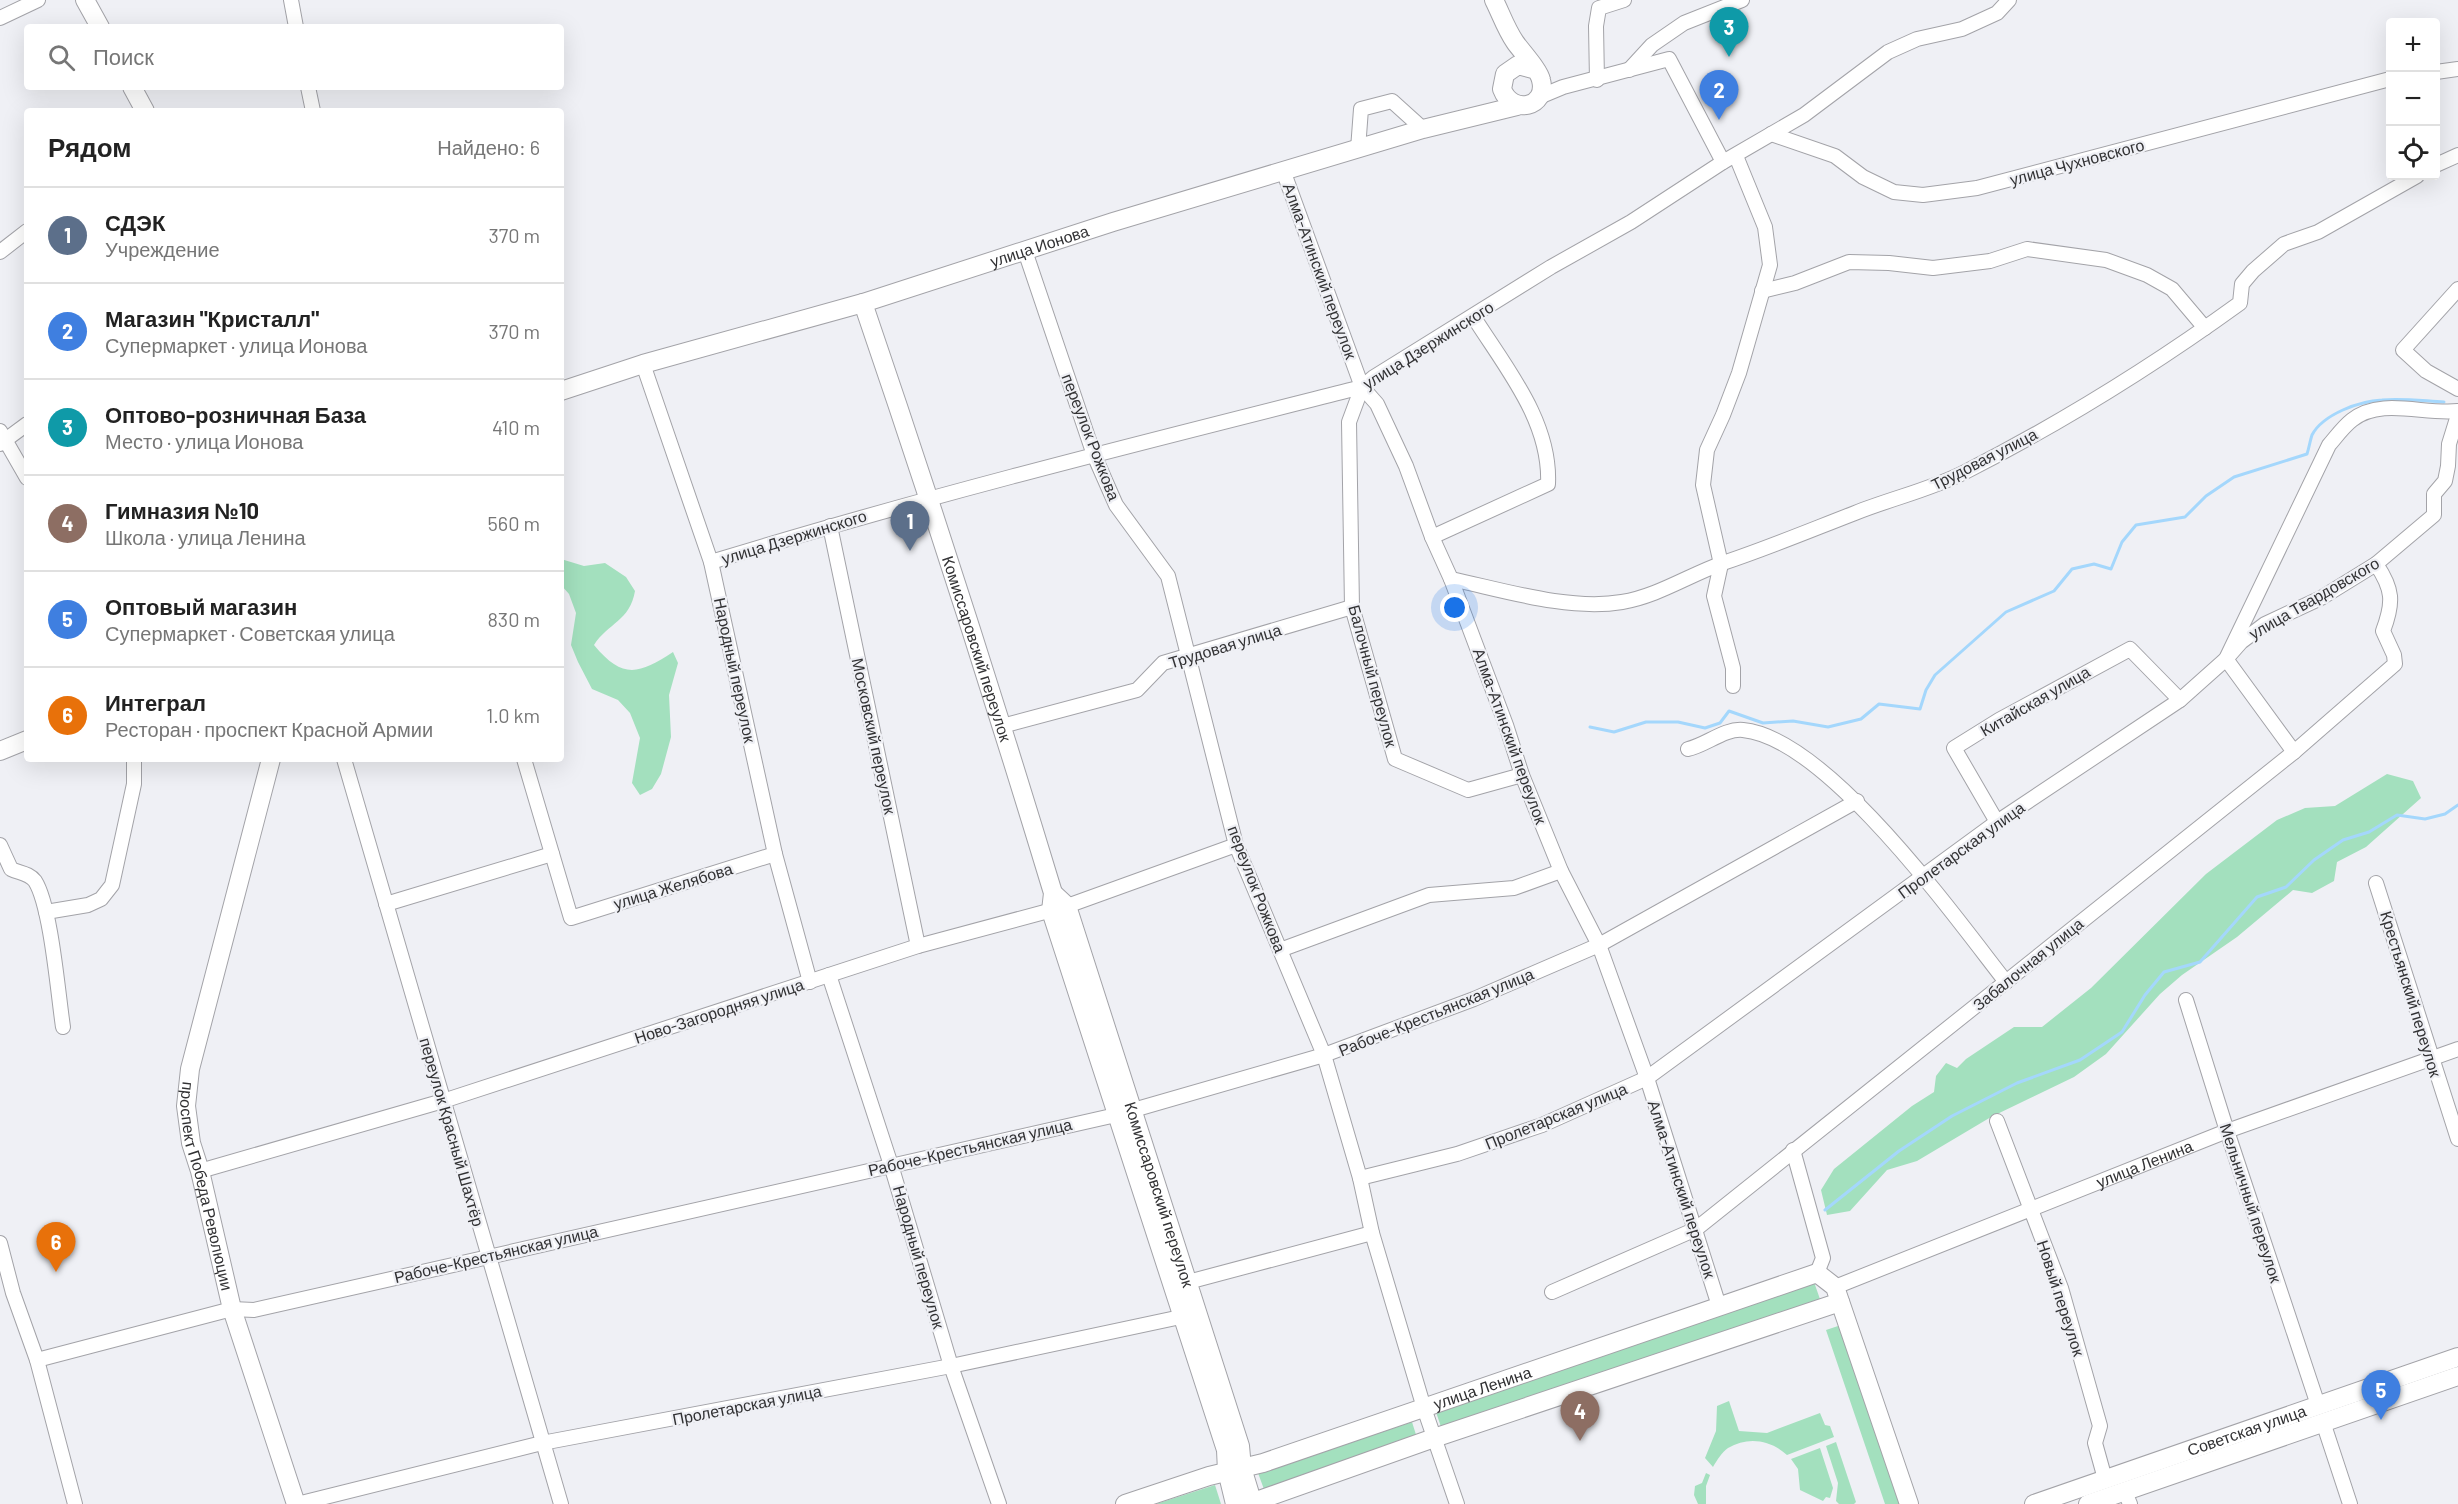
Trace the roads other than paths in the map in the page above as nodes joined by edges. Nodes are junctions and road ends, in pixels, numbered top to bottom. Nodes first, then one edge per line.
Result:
1 (38, 0) edge
2 (85, 0) edge
3 (291, 0) edge
4 (1494, 0) edge
5 (1624, 0) edge
6 (1742, 0) edge
7 (2009, 0) edge
8 (1598, 4) edge
9 (0, 18) edge
10 (98, 24) edge
11 (295, 24) edge
12 (1513, 39) junction
13 (2458, 69) edge
14 (1629, 70) junction
15 (2440, 71) edge
16 (1503, 78) junction
17 (1597, 80) junction
18 (2386, 80) edge
19 (1538, 83) junction
20 (134, 90) edge
21 (309, 90) edge
22 (1517, 106) junction
23 (143, 108) edge
24 (312, 108) edge
25 (1453, 121) junction
26 (1423, 129) junction
27 (1771, 134) junction
28 (1358, 149) junction
29 (2458, 154) edge
30 (1730, 159) junction
31 (2440, 163) edge
32 (1284, 172) junction
33 (2410, 180) edge
34 (24, 233) edge
35 (1025, 251) junction
36 (0, 252) edge
37 (2458, 289) edge
38 (1762, 291) junction
39 (863, 303) junction
40 (1473, 316) junction
41 (2205, 328) junction
42 (643, 364) junction
43 (1362, 387) junction
44 (2458, 389) edge
45 (564, 390) edge
46 (2458, 411) edge
47 (2458, 415) edge
48 (24, 426) edge
49 (2, 438) edge
50 (1094, 455) junction
51 (24, 473) edge
52 (930, 498) junction
53 (830, 526) junction
54 (1432, 537) junction
55 (711, 562) junction
56 (1720, 564) junction
57 (2376, 564) junction
58 (1452, 579) junction
59 (1352, 607) junction
60 (1188, 656) junction
61 (2226, 659) junction
62 (1733, 686) dead end
63 (2180, 700) junction
64 (1002, 726) junction
65 (24, 741) edge
66 (1688, 749) dead end
67 (0, 751) edge
68 (2294, 752) junction
69 (134, 762) edge
70 (270, 762) edge
71 (345, 762) edge
72 (526, 762) edge
73 (1522, 775) junction
74 (1857, 801) junction
75 (1997, 822) junction
76 (0, 845) edge
77 (1236, 845) junction
78 (552, 854) junction
79 (775, 854) junction
80 (1561, 871) junction
81 (1923, 878) junction
82 (2376, 882) dead end
83 (1057, 903) junction
84 (386, 904) junction
85 (46, 912) junction
86 (1599, 945) junction
87 (918, 946) junction
88 (1280, 950) junction
89 (829, 975) junction
90 (810, 982) junction
91 (2006, 982) junction
92 (2186, 1000) dead end
93 (63, 1027) dead end
94 (2458, 1049) edge
95 (1324, 1055) junction
96 (2431, 1058) junction
97 (1647, 1078) junction
98 (443, 1101) junction
99 (1124, 1112) junction
100 (1997, 1121) dead end
101 (2227, 1131) junction
102 (2458, 1139) edge
103 (1792, 1150) junction
104 (891, 1165) junction
105 (200, 1171) junction
106 (1360, 1178) junction
107 (2031, 1210) junction
108 (1696, 1229) junction
109 (1372, 1233) junction
110 (0, 1243) edge
111 (488, 1256) junction
112 (1817, 1274) junction
113 (1188, 1282) junction
114 (1552, 1292) dead end
115 (7, 1294) edge
116 (1837, 1294) junction
117 (1719, 1306) junction
118 (232, 1309) junction
119 (1190, 1315) junction
120 (2458, 1357) edge
121 (37, 1360) junction
122 (951, 1366) junction
123 (2458, 1376) edge
124 (1424, 1408) junction
125 (2321, 1414) junction
126 (1434, 1438) junction
127 (542, 1443) junction
128 (1235, 1469) junction
129 (2105, 1479) junction
130 (2128, 1498) edge
131 (75, 1504) edge
132 (297, 1504) edge
133 (561, 1504) edge
134 (999, 1504) edge
135 (1125, 1504) edge
136 (1247, 1504) edge
137 (1457, 1504) edge
138 (1909, 1504) edge
139 (2034, 1504) edge
140 (2088, 1504) edge
141 (2350, 1504) edge

1 - 9 street
2 - 10 main road
3 - 11 street
4 - 12 main road
5 - 8 street
6 - 14 street
7 - 27 street, улица Дзержинского
8 - 17 street
12 - 16 main road
12 - 19 main road
13 - 15 street
14 - 17 street
14 - 30 street
16 - 19 main road
16 - 22 main road
16 - 25 main road
17 - 19 street
18 - 27 street, улица Чухновского
19 - 22 main road
20 - 23 main road
21 - 24 street
22 - 25 main road, улица Ионова
25 - 26 main road, улица Ионова
26 - 28 main road, улица Ионова
26 - 28 street
27 - 30 street, улица Дзержинского
28 - 32 main road, улица Ионова
29 - 31 street
30 - 38 street
30 - 40 street, улица Дзержинского
32 - 35 main road, улица Ионова
32 - 43 street, Алма-Атинский переулок
33 - 41 street, Трудовая улица
34 - 36 street
35 - 39 main road, улица Ионова
35 - 50 street, переулок Рожкова
37 - 44 street
38 - 41 street
38 - 56 street
39 - 42 main road, улица Ионова
39 - 52 main road, Комиссаровский переулок
40 - 43 street, улица Дзержинского
40 - 54 street
41 - 56 street, Трудовая улица
42 - 45 main road, улица Ионова
42 - 55 street, Народный переулок
43 - 50 street, улица Дзержинского
43 - 54 street, Алма-Атинский переулок
43 - 59 street, Балочный переулок
46 - 61 street, Пролетарская улица
47 - 57 street, улица Твардовского
48 - 49 street
49 - 51 street
50 - 52 street, улица Дзержинского
50 - 60 street, переулок Рожкова
52 - 53 street, улица Дзержинского
52 - 64 main road, Комиссаровский переулок
53 - 55 street, улица Дзержинского
53 - 87 street, Московский переулок
54 - 58 street, Алма-Атинский переулок
55 - 79 street, Народный переулок
56 - 58 street, Трудовая улица
56 - 62 street
57 - 61 street, улица Твардовского
57 - 68 street, Забалочная улица
58 - 73 street, Алма-Атинский переулок
59 - 60 street, Трудовая улица
59 - 73 street, Балочный переулок
60 - 64 street, Трудовая улица
60 - 77 street, переулок Рожкова
61 - 63 street, Пролетарская улица
61 - 68 street
63 - 75 street, Пролетарская улица
63 - 75 street, Китайская улица
64 - 83 main road, Комиссаровский переулок
65 - 67 main road
66 - 74 street
68 - 91 street, Забалочная улица
69 - 85 street
70 - 105 main road, проспект Победа Революции
71 - 84 street, переулок Красный Шахтёр
72 - 78 street
73 - 80 street, Алма-Атинский переулок
74 - 81 street
74 - 86 street, Рабоче-Крестьянская улица
75 - 81 street, Пролетарская улица
76 - 85 street
77 - 83 street, Ново-Загородняя улица
77 - 88 street, переулок Рожкова
78 - 79 street, улица Желябова
78 - 84 street
79 - 90 street, Народный переулок
80 - 86 street, Алма-Атинский переулок
80 - 88 street
81 - 91 street
81 - 97 street, Пролетарская улица
82 - 96 street, Крестьянский переулок
83 - 87 street, Ново-Загородняя улица
83 - 99 main road, Комиссаровский переулок
84 - 98 street, переулок Красный Шахтёр
85 - 93 street
86 - 95 street, Рабоче-Крестьянская улица
86 - 97 street, Алма-Атинский переулок
87 - 89 street, Ново-Загородняя улица
88 - 95 street, переулок Рожкова
89 - 90 street, Ново-Загородняя улица
89 - 104 street, Народный переулок
90 - 98 street, Ново-Загородняя улица
91 - 103 street, Забалочная улица
92 - 101 street, Мельничный переулок
94 - 96 street, улица Ленина
95 - 99 street, Рабоче-Крестьянская улица
95 - 106 street, переулок Рожкова
96 - 101 street, улица Ленина
96 - 102 street, Крестьянский переулок
97 - 106 street, Пролетарская улица
97 - 108 street, Алма-Атинский переулок
98 - 105 street, Ново-Загородняя улица
98 - 111 street, переулок Красный Шахтёр
99 - 104 street, Рабоче-Крестьянская улица
99 - 113 main road, Комиссаровский переулок
99 - 119 main road, Комиссаровский переулок
100 - 107 street, Новый переулок
101 - 107 street, улица Ленина
101 - 125 street, Мельничный переулок
103 - 108 street, Забалочная улица
103 - 112 street
104 - 111 street, Рабоче-Крестьянская улица
104 - 122 street, Народный переулок
105 - 118 main road, проспект Победа Революции
106 - 109 street, переулок Рожкова
107 - 116 street, улица Ленина
107 - 129 street, Новый переулок
108 - 114 street, Забалочная улица
108 - 117 street, Алма-Атинский переулок
109 - 113 street
109 - 124 street, переулок Рожкова
110 - 115 street
111 - 118 street, Рабоче-Крестьянская улица
111 - 127 street, переулок Красный Шахтёр
112 - 116 main road
112 - 117 main road, улица Ленина
113 - 119 main road, Комиссаровский переулок
115 - 121 street
116 - 126 main road, улица Ленина
116 - 138 main road
117 - 124 main road, улица Ленина
118 - 121 street, Рабоче-Крестьянская улица
118 - 132 main road, проспект Победа Революции
119 - 122 street, Пролетарская улица
119 - 128 main road, Комиссаровский переулок
120 - 125 main road, Советская улица
121 - 131 street
122 - 127 street, Пролетарская улица
122 - 134 street, Народный переулок
123 - 125 main road, Советская улица
124 - 126 street, переулок Рожкова
124 - 128 main road, улица Ленина
125 - 129 main road, Советская улица
125 - 130 main road, Советская улица
125 - 141 street, Мельничный переулок
126 - 136 main road, улица Ленина
126 - 137 street, переулок Рожкова
127 - 132 street, Пролетарская улица
127 - 133 street, переулок Красный Шахтёр
128 - 135 main road, улица Ленина
128 - 136 main road, Комиссаровский переулок
129 - 139 main road, Советская улица
130 - 140 main road, Советская улица

